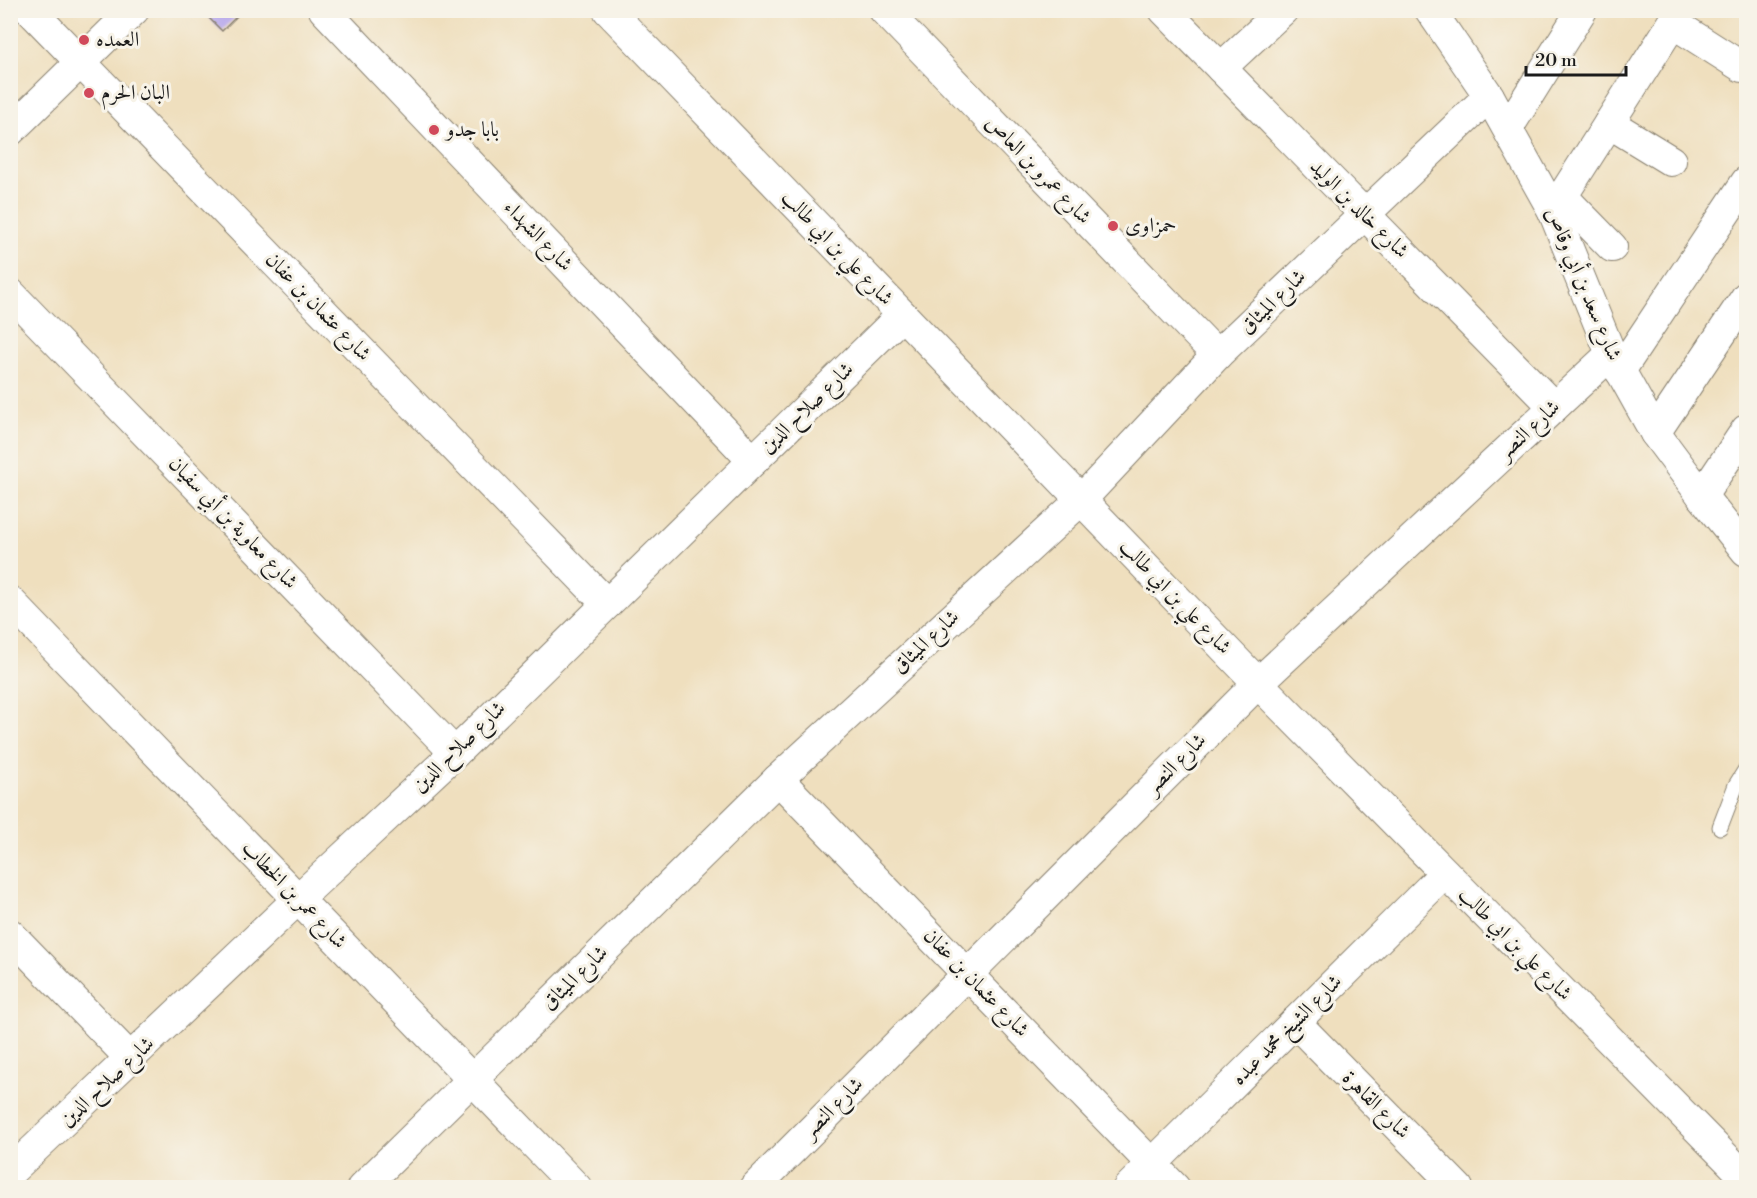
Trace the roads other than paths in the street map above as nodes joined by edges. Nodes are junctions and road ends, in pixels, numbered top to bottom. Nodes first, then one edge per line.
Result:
1 (30, 10) edge
2 (134, 10) edge
3 (324, 10) edge
4 (608, 10) edge
5 (884, 10) edge
6 (1164, 10) edge
7 (1283, 10) edge
8 (1582, 10) edge
9 (1440, 15) edge
10 (1677, 17) edge
11 (81, 63) junction
12 (1742, 67) dead end
13 (1221, 68) junction
14 (1489, 96) junction
15 (1610, 123) junction
16 (1508, 128) junction
17 (10, 131) edge
18 (1671, 161) dead end
19 (1746, 182) edge
20 (1558, 204) junction
21 (1365, 214) junction
22 (1612, 247) dead end
23 (10, 293) edge
24 (1746, 297) edge
25 (902, 315) junction
26 (1217, 355) junction
27 (1615, 362) junction
28 (1554, 407) junction
29 (1746, 430) edge
30 (1654, 433) junction
31 (753, 461) junction
32 (1702, 496) junction
33 (1081, 500) junction
34 (1746, 551) edge
35 (10, 601) edge
36 (607, 604) junction
37 (1258, 683) junction
38 (455, 753) junction
39 (1746, 769) edge
40 (778, 779) junction
41 (1720, 827) dead end
42 (1445, 873) junction
43 (298, 899) junction
44 (10, 934) edge
45 (967, 973) junction
46 (1295, 1022) junction
47 (131, 1059) junction
48 (472, 1079) junction
49 (1152, 1164) junction
50 (10, 1172) edge
51 (1746, 1178) edge
52 (362, 1188) edge
53 (577, 1188) edge
54 (754, 1188) edge
55 (1128, 1188) edge
56 (1175, 1188) edge
57 (1458, 1188) edge

1 - 11 street, شارع عثمان بن عفان
2 - 11 street
3 - 31 street, شارع الشهداء
4 - 25 street, شارع علي بن ابي طالب
5 - 26 street, شارع عمرو بن العاص
6 - 13 street, شارع خالد بن الوليد
7 - 13 street
8 - 16 street
9 - 14 street, شارع سعد بن أبي وقاص
10 - 12 street
10 - 15 street
11 - 17 street
11 - 36 street, شارع عثمان بن عفان
13 - 21 street, شارع خالد بن الوليد
14 - 16 street, شارع سعد بن أبي وقاص
14 - 21 street, شارع الميثاق
15 - 18 street
15 - 20 street
16 - 20 street, شارع سعد بن أبي وقاص
19 - 27 street, شارع النصر
20 - 22 street
20 - 27 street, شارع سعد بن أبي وقاص
21 - 26 street, شارع الميثاق
21 - 28 street, شارع خالد بن الوليد
23 - 38 street, شارع معاوية بن أبي سفيان
24 - 30 street
25 - 31 street, شارع صلاح الدين
25 - 33 street, شارع علي بن ابي طالب
26 - 33 street, شارع الميثاق
27 - 28 street, شارع النصر
27 - 30 street, شارع سعد بن أبي وقاص
28 - 37 street, شارع النصر
29 - 32 street
30 - 32 street, شارع سعد بن أبي وقاص
31 - 36 street, شارع صلاح الدين
32 - 34 street, شارع سعد بن أبي وقاص
33 - 37 street, شارع علي بن ابي طالب
33 - 40 street, شارع الميثاق
35 - 43 street, شارع عمر بن الخطاب
36 - 38 street, شارع صلاح الدين
37 - 42 street, شارع علي بن ابي طالب
37 - 45 street, شارع النصر
38 - 43 street, شارع صلاح الدين
39 - 41 lane
40 - 45 street, شارع عثمان بن عفان
40 - 48 street, شارع الميثاق
42 - 46 street, شارع الشيخ محمد عبده
42 - 51 street, شارع علي بن ابي طالب
43 - 47 street, شارع صلاح الدين
43 - 48 street, شارع عمر بن الخطاب
44 - 47 street
45 - 49 street, شارع عثمان بن عفان
45 - 54 street, شارع النصر
46 - 49 street, شارع الشيخ محمد عبده
46 - 57 street, شارع القاهرة
47 - 50 street, شارع صلاح الدين
48 - 52 street, شارع الميثاق
48 - 53 street, شارع عمر بن الخطاب
49 - 55 street, شارع الشيخ محمد عبده
49 - 56 street, شارع عثمان بن عفان

